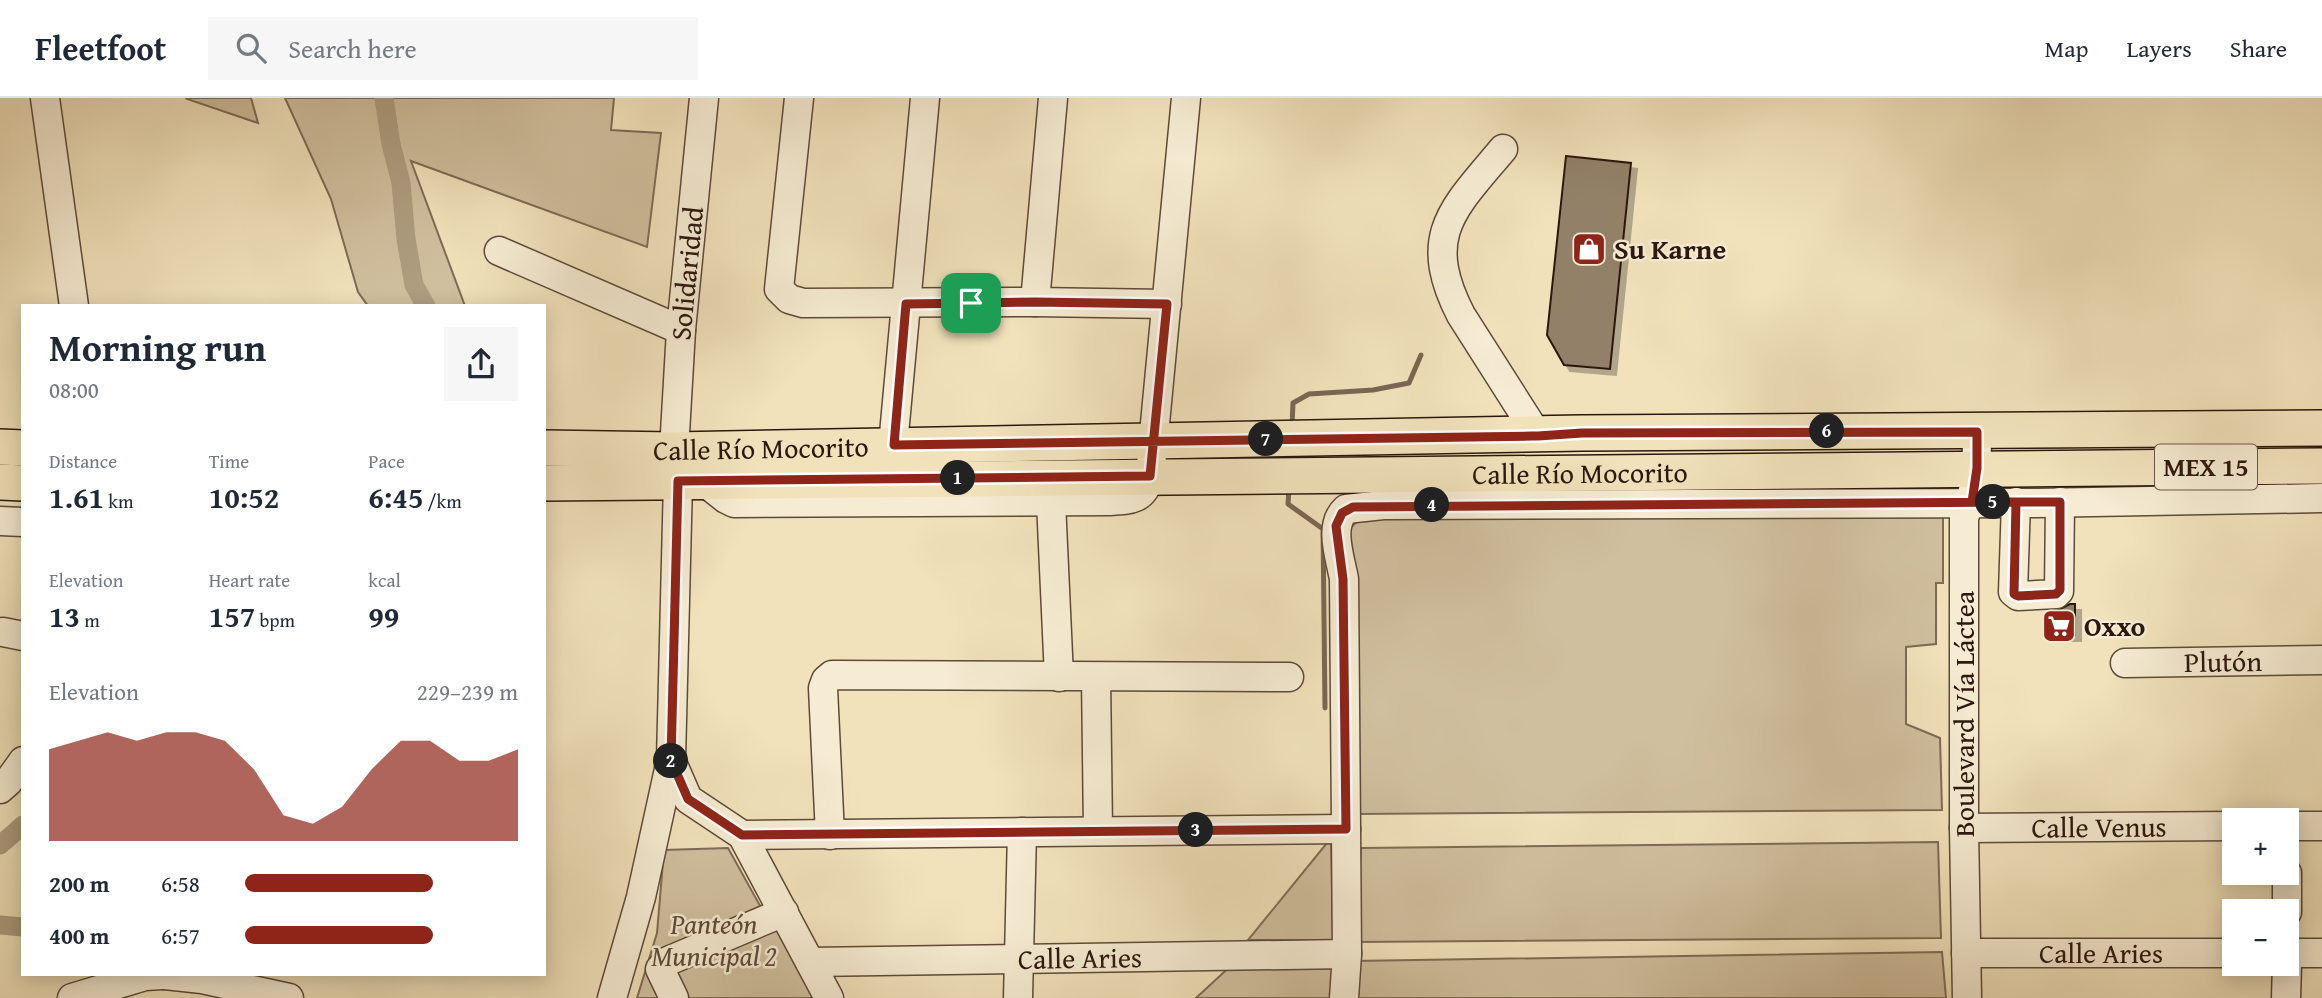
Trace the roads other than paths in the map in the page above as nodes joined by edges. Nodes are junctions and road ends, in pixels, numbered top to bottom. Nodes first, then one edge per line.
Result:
1 (45, 98) edge
2 (704, 98) edge
3 (799, 98) edge
4 (925, 98) edge
5 (1053, 98) edge
6 (1186, 98) edge
7 (1503, 149) dead end
8 (499, 251) dead end
9 (1035, 302) junction
10 (74, 304) edge
11 (906, 304) junction
12 (1167, 304) junction
13 (681, 330) junction
14 (2322, 428) edge
15 (1977, 432) junction
16 (1538, 436) junction
17 (1154, 442) junction
18 (894, 445) junction
19 (0, 447) edge
20 (21, 448) edge
21 (546, 448) edge
22 (2322, 466) edge
23 (1977, 468) junction
24 (684, 470) junction
25 (1150, 476) junction
26 (0, 482) edge
27 (21, 482) edge
28 (546, 483) edge
29 (2322, 498) edge
30 (1051, 502) junction
31 (1972, 502) junction
32 (2016, 502) junction
33 (2060, 502) junction
34 (0, 521) edge
35 (21, 522) edge
36 (2322, 660) edge
37 (2125, 663) dead end
38 (1059, 677) junction
39 (1096, 677) junction
40 (1289, 677) dead end
41 (671, 760) junction
42 (21, 764) edge
43 (0, 789) edge
44 (2222, 826) edge
45 (2299, 826) edge
46 (2322, 826) edge
47 (1964, 828) junction
48 (1346, 829) junction
49 (1098, 831) junction
50 (1022, 832) junction
51 (742, 835) junction
52 (830, 835) junction
53 (784, 912) junction
54 (1966, 953) junction
55 (2222, 953) edge
56 (2299, 953) edge
57 (2322, 953) edge
58 (1347, 954) junction
59 (1017, 958) junction
60 (810, 962) junction
61 (660, 969) junction
62 (145, 976) edge
63 (173, 976) edge
64 (2287, 976) edge
65 (72, 998) edge
66 (289, 998) edge
67 (612, 998) edge
68 (648, 998) edge
69 (674, 998) edge
70 (829, 998) edge
71 (1018, 998) edge
72 (1344, 998) edge
73 (1967, 998) edge
74 (2286, 998) edge

1 - 10 street
2 - 13 street, Solidaridad
3 - 11 street
4 - 11 street
5 - 9 street
6 - 12 street
7 - 16 street
8 - 13 street
9 - 11 street
9 - 12 street
11 - 18 street
12 - 17 street
13 - 24 street, Solidaridad
14 - 15 main road, Calle Río Mocorito / MEX 15
15 - 16 main road, Calle Río Mocorito / MEX 15
15 - 23 street, Boulevard Vía Láctea
16 - 17 main road, Calle Río Mocorito / MEX 15
17 - 18 main road, Calle Río Mocorito / MEX 15
17 - 25 street
18 - 24 main road, Calle Río Mocorito / MEX 15
19 - 20 main road
21 - 24 main road, Calle Río Mocorito / MEX 15
22 - 23 main road, Calle Río Mocorito / MEX 15
23 - 25 main road, Calle Río Mocorito / MEX 15
23 - 31 street, Boulevard Vía Láctea
24 - 25 main road, Calle Río Mocorito / MEX 15
24 - 28 main road, Calle Río Mocorito / MEX 15
24 - 30 street
24 - 41 street, Solidaridad
25 - 30 street
26 - 27 main road
29 - 33 street
30 - 38 street
31 - 32 street
31 - 47 street, Boulevard Vía Láctea
31 - 48 street
32 - 33 street
32 - 33 street
34 - 35 street
36 - 37 street, Plutón
38 - 39 street
38 - 52 street
39 - 40 street
39 - 49 street
41 - 51 street
41 - 67 street
42 - 43 street
44 - 47 street, Calle Venus
45 - 46 street
47 - 54 street, Boulevard Vía Láctea
48 - 49 street
48 - 58 street
49 - 50 street
50 - 52 street
50 - 59 street
51 - 52 street
51 - 53 street
53 - 60 street
53 - 61 street
54 - 55 street, Calle Aries
54 - 73 street, Boulevard Vía Láctea
56 - 57 street
58 - 59 street, Calle Aries
58 - 72 street
59 - 60 street, Calle Aries
59 - 71 street
60 - 70 street
61 - 68 street
61 - 69 street
62 - 65 street
63 - 66 street
64 - 74 street

